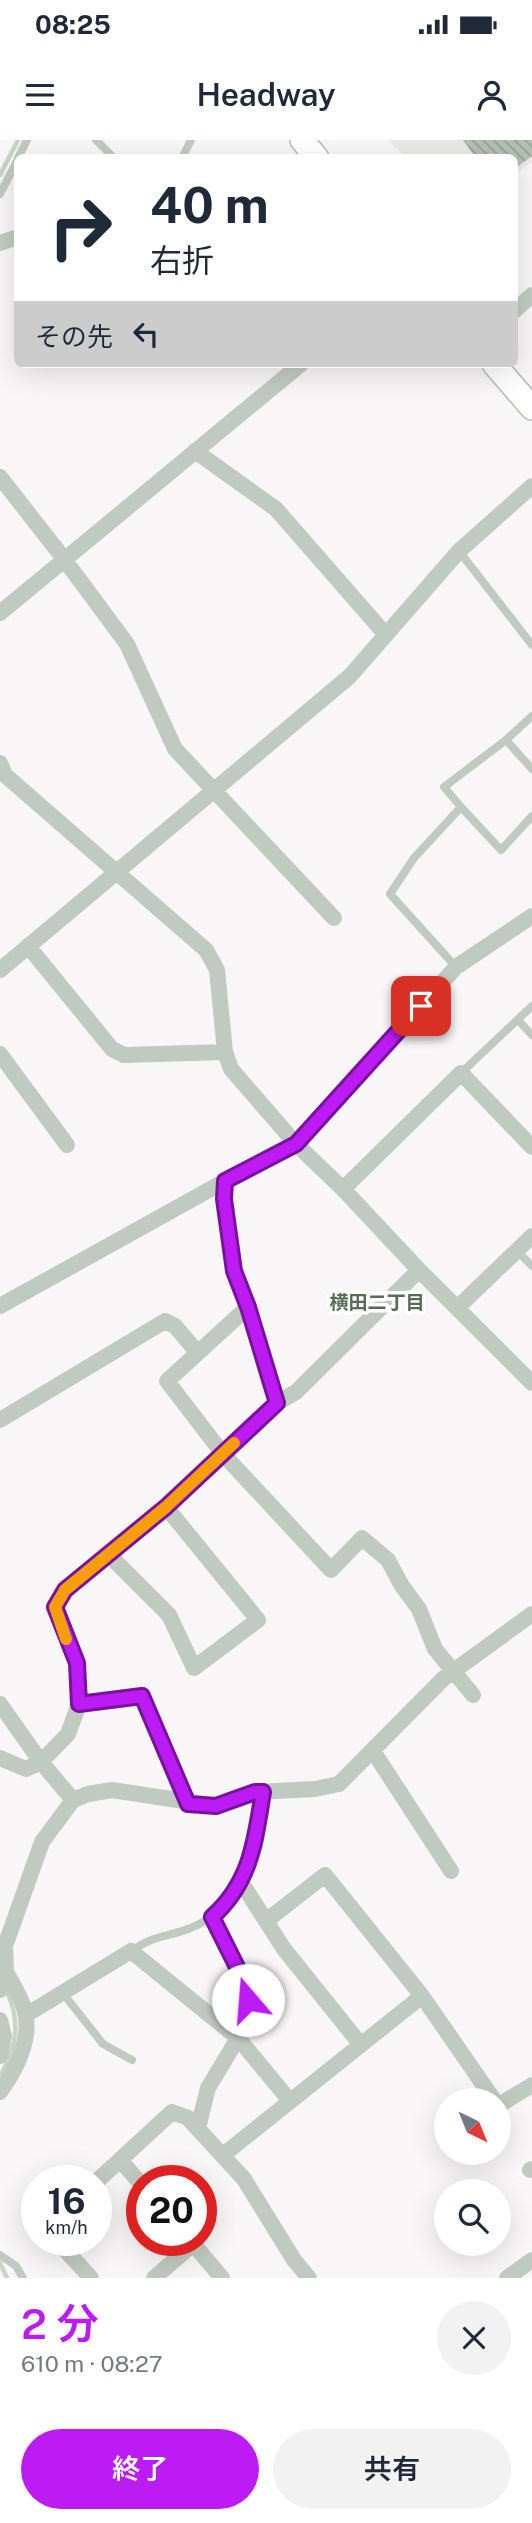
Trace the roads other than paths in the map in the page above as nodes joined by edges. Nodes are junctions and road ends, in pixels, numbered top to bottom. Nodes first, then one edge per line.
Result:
1 (96, 140) edge
2 (302, 140) edge
3 (110, 154) edge
4 (314, 154) edge
5 (14, 166) edge
6 (0, 194) edge
7 (532, 295) edge
8 (518, 307) edge
9 (296, 368) edge
10 (497, 368) edge
11 (532, 408) edge
12 (195, 451) junction
13 (0, 477) edge
14 (532, 486) edge
15 (459, 551) junction
16 (64, 559) junction
17 (0, 613) edge
18 (386, 635) junction
19 (532, 645) edge
20 (532, 716) edge
21 (506, 740) junction
22 (0, 763) edge
23 (532, 769) edge
24 (214, 791) junction
25 (461, 807) junction
26 (532, 816) edge
27 (117, 873) junction
28 (334, 918) dead end
29 (531, 918) edge
30 (28, 946) junction
31 (456, 967) junction
32 (0, 970) edge
33 (532, 1006) edge
34 (518, 1020) junction
35 (532, 1035) edge
36 (225, 1052) junction
37 (0, 1054) edge
38 (461, 1073) junction
39 (296, 1144) junction
40 (67, 1145) dead end
41 (532, 1147) edge
42 (225, 1181) junction
43 (343, 1189) junction
44 (532, 1236) edge
45 (517, 1251) junction
46 (532, 1266) edge
47 (419, 1270) junction
48 (0, 1306) edge
49 (248, 1307) junction
50 (457, 1308) junction
51 (197, 1352) junction
52 (532, 1383) edge
53 (277, 1403) junction
54 (0, 1420) edge
55 (223, 1454) junction
56 (166, 1507) junction
57 (109, 1555) junction
58 (532, 1614) edge
59 (452, 1671) junction
60 (473, 1695) dead end
61 (0, 1704) edge
62 (79, 1704) junction
63 (373, 1751) junction
64 (0, 1758) edge
65 (41, 1762) junction
66 (263, 1792) junction
67 (73, 1800) junction
68 (188, 1804) junction
69 (451, 1871) dead end
70 (241, 1882) junction
71 (212, 1917) junction
72 (266, 1921) junction
73 (131, 1951) junction
74 (6, 1972) junction
75 (0, 1990) edge
76 (62, 1992) junction
77 (422, 1996) junction
78 (26, 2015) junction
79 (0, 2020) edge
80 (235, 2035) junction
81 (361, 2045) junction
82 (0, 2056) edge
83 (132, 2060) dead end
84 (532, 2085) edge
85 (487, 2088) edge
86 (0, 2092) edge
87 (511, 2098) edge
88 (290, 2101) junction
89 (198, 2128) junction
90 (223, 2155) junction
91 (120, 2161) junction
92 (112, 2168) edge
93 (126, 2168) edge
94 (0, 2255) edge
95 (70, 2256) edge
96 (177, 2256) edge
97 (204, 2256) edge
98 (532, 2260) edge
99 (23, 2278) edge
100 (90, 2278) edge
101 (154, 2278) edge
102 (222, 2278) edge
103 (309, 2278) edge
104 (508, 2278) edge

1 - 3 lane
2 - 4 street
5 - 6 lane
7 - 8 street
9 - 12 street
10 - 11 street
12 - 16 street
12 - 18 street
13 - 16 street
14 - 15 street
15 - 18 street
15 - 19 lane
16 - 17 street
16 - 24 street
18 - 24 street
20 - 21 lane
21 - 23 lane
21 - 25 lane
22 - 27 street
24 - 27 street
24 - 28 street
25 - 26 lane
25 - 31 lane
27 - 30 street
27 - 36 street
29 - 31 street
30 - 32 street
30 - 36 street
31 - 39 street
33 - 34 lane
34 - 35 lane
34 - 38 lane
36 - 39 street
37 - 40 street
38 - 41 street
38 - 43 street
39 - 42 street
39 - 43 street
42 - 48 street
42 - 49 street
43 - 47 street
44 - 45 street
45 - 46 lane
45 - 50 street
47 - 50 street
47 - 53 street
49 - 51 street
49 - 53 street
50 - 52 street
51 - 54 street
51 - 55 street
53 - 55 street
55 - 56 street
55 - 59 street
56 - 57 street
56 - 57 street
57 - 62 street
58 - 59 street
59 - 60 street
59 - 63 street
61 - 65 street
62 - 65 street
62 - 68 street
63 - 66 street
63 - 69 street
64 - 65 street
65 - 67 street
66 - 68 street
66 - 70 street
67 - 68 street
67 - 74 street
70 - 71 lane
70 - 72 street
71 - 73 lane
71 - 80 lane
72 - 77 street
72 - 81 street
73 - 76 street
73 - 80 street
74 - 75 street
74 - 78 street
76 - 78 street
76 - 83 lane
77 - 81 street
77 - 85 street
78 - 86 street
79 - 82 street
80 - 88 street
80 - 89 street
81 - 88 street
84 - 87 street
88 - 90 street
89 - 90 street
89 - 91 street
90 - 103 street
91 - 92 street
91 - 93 street
94 - 99 lane
95 - 100 street
96 - 101 street
97 - 102 street
98 - 104 street

